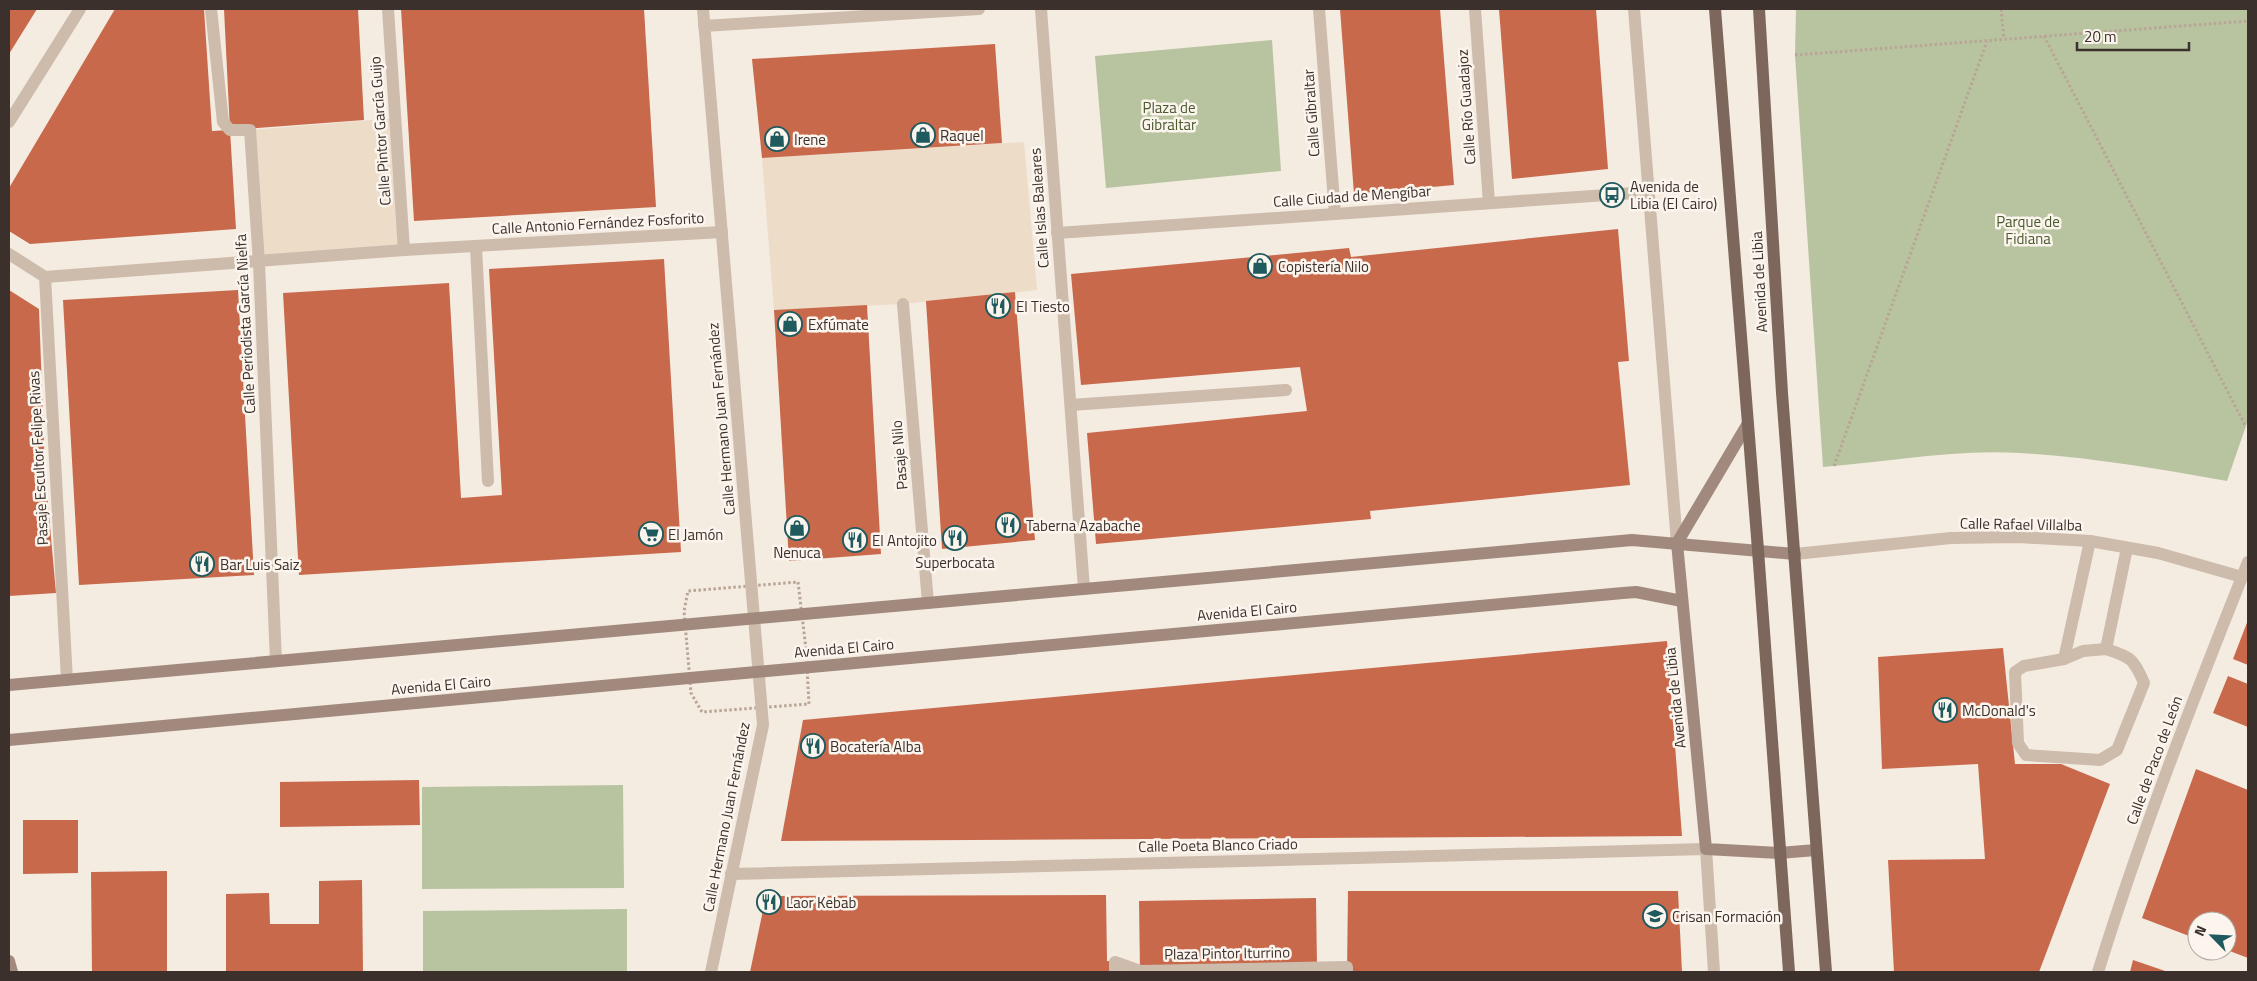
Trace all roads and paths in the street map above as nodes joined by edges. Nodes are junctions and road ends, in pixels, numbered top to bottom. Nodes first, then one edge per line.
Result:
1 (80, 9) edge
2 (211, 9) edge
3 (388, 9) edge
4 (703, 9) edge
5 (979, 9) edge
6 (1041, 9) edge
7 (1319, 9) edge
8 (1475, 9) edge
9 (1634, 9) edge
10 (1714, 9) edge
11 (1759, 9) edge
12 (2001, 9) edge
13 (2248, 21) edge
14 (704, 26) junction
15 (2044, 36) junction
16 (2004, 39) junction
17 (1987, 40) junction
18 (1795, 55) dead end
19 (10, 118) edge
20 (1649, 192) junction
21 (1489, 203) junction
22 (1335, 214) junction
23 (722, 232) junction
24 (1057, 233) junction
25 (476, 247) junction
26 (404, 250) junction
27 (9, 254) edge
28 (259, 263) junction
29 (45, 277) junction
30 (903, 304) dead end
31 (1286, 390) dead end
32 (1071, 405) junction
33 (1747, 425) junction
34 (2246, 427) dead end
35 (1834, 466) dead end
36 (488, 481) dead end
37 (2090, 541) junction
38 (1677, 543) junction
39 (2127, 548) junction
40 (1758, 550) junction
41 (1795, 554) junction
42 (2248, 562) edge
43 (2245, 578) edge
44 (1084, 589) junction
45 (1682, 601) junction
46 (928, 602) junction
47 (753, 618) junction
48 (2106, 649) junction
49 (2064, 659) junction
50 (276, 661) junction
51 (758, 672) junction
52 (67, 680) junction
53 (9, 685) edge
54 (9, 740) edge
55 (1706, 849) junction
56 (1816, 850) junction
57 (1779, 853) junction
58 (731, 874) junction
59 (9, 961) edge
60 (12, 972) edge
61 (711, 972) edge
62 (1115, 972) edge
63 (1347, 972) edge
64 (1714, 972) edge
65 (1789, 972) edge
66 (1826, 972) edge
67 (2098, 972) edge

1 - 19 street
2 - 28 street, Calle Periodista García Nielfa
3 - 26 street, Calle Pintor García Guijo
4 - 14 street, Calle Hermano Juan Fernández
5 - 14 street
6 - 24 street, Calle Islas Baleares
7 - 22 street, Calle Gibraltar
8 - 21 street, Calle Río Guadajoz
9 - 20 street, Avenida de Libia
10 - 33 main road, Avenida de Libia
11 - 41 main road, Avenida de Libia
12 - 16 path
13 - 15 path
14 - 23 street, Calle Hermano Juan Fernández
15 - 16 path
15 - 34 path
16 - 17 path
17 - 18 path
17 - 35 path
20 - 21 street, Calle Ciudad de Mengíbar
20 - 38 street, Avenida de Libia
21 - 22 street, Calle Ciudad de Mengíbar
22 - 24 street, Calle Ciudad de Mengíbar
23 - 25 street, Calle Antonio Fernández Fosforito
23 - 47 street, Calle Hermano Juan Fernández
24 - 32 street, Calle Islas Baleares
25 - 26 street, Calle Antonio Fernández Fosforito
25 - 36 street, Calle Antonio Fernández Fosforito
26 - 28 street, Calle Antonio Fernández Fosforito
27 - 29 street
28 - 29 street, Calle Antonio Fernández Fosforito
28 - 50 street, Calle Periodista García Nielfa
29 - 52 street, Pasaje Escultor Felipe Rivas
30 - 46 street, Pasaje Nilo
31 - 32 street
32 - 44 street, Calle Islas Baleares
33 - 38 main road
33 - 40 main road, Avenida de Libia
37 - 39 street, Calle Rafael Villalba
37 - 41 street, Calle Rafael Villalba
37 - 49 street
38 - 40 main road
38 - 44 main road
38 - 45 main road, Avenida de Libia
39 - 43 street, Calle Rafael Villalba
39 - 48 street
40 - 41 main road
40 - 57 main road, Avenida de Libia
41 - 56 main road, Avenida de Libia
42 - 43 street, Calle de Paco de León
43 - 67 street, Calle de Paco de León
44 - 46 main road
45 - 51 main road, Avenida El Cairo
45 - 55 main road, Avenida de Libia
46 - 47 main road
47 - 50 main road
47 - 51 street, Calle Hermano Juan Fernández
48 - 49 street
48 - 49 street
50 - 52 main road
51 - 54 main road, Avenida El Cairo
51 - 58 street, Calle Hermano Juan Fernández
52 - 53 main road
55 - 57 main road
55 - 58 street, Calle Poeta Blanco Criado
55 - 64 street, Avenida de Libia
56 - 57 main road
56 - 66 main road, Avenida de Libia
57 - 65 main road, Avenida de Libia
58 - 61 street, Calle Hermano Juan Fernández
59 - 60 main road
62 - 63 street, Plaza Pintor Iturrino

